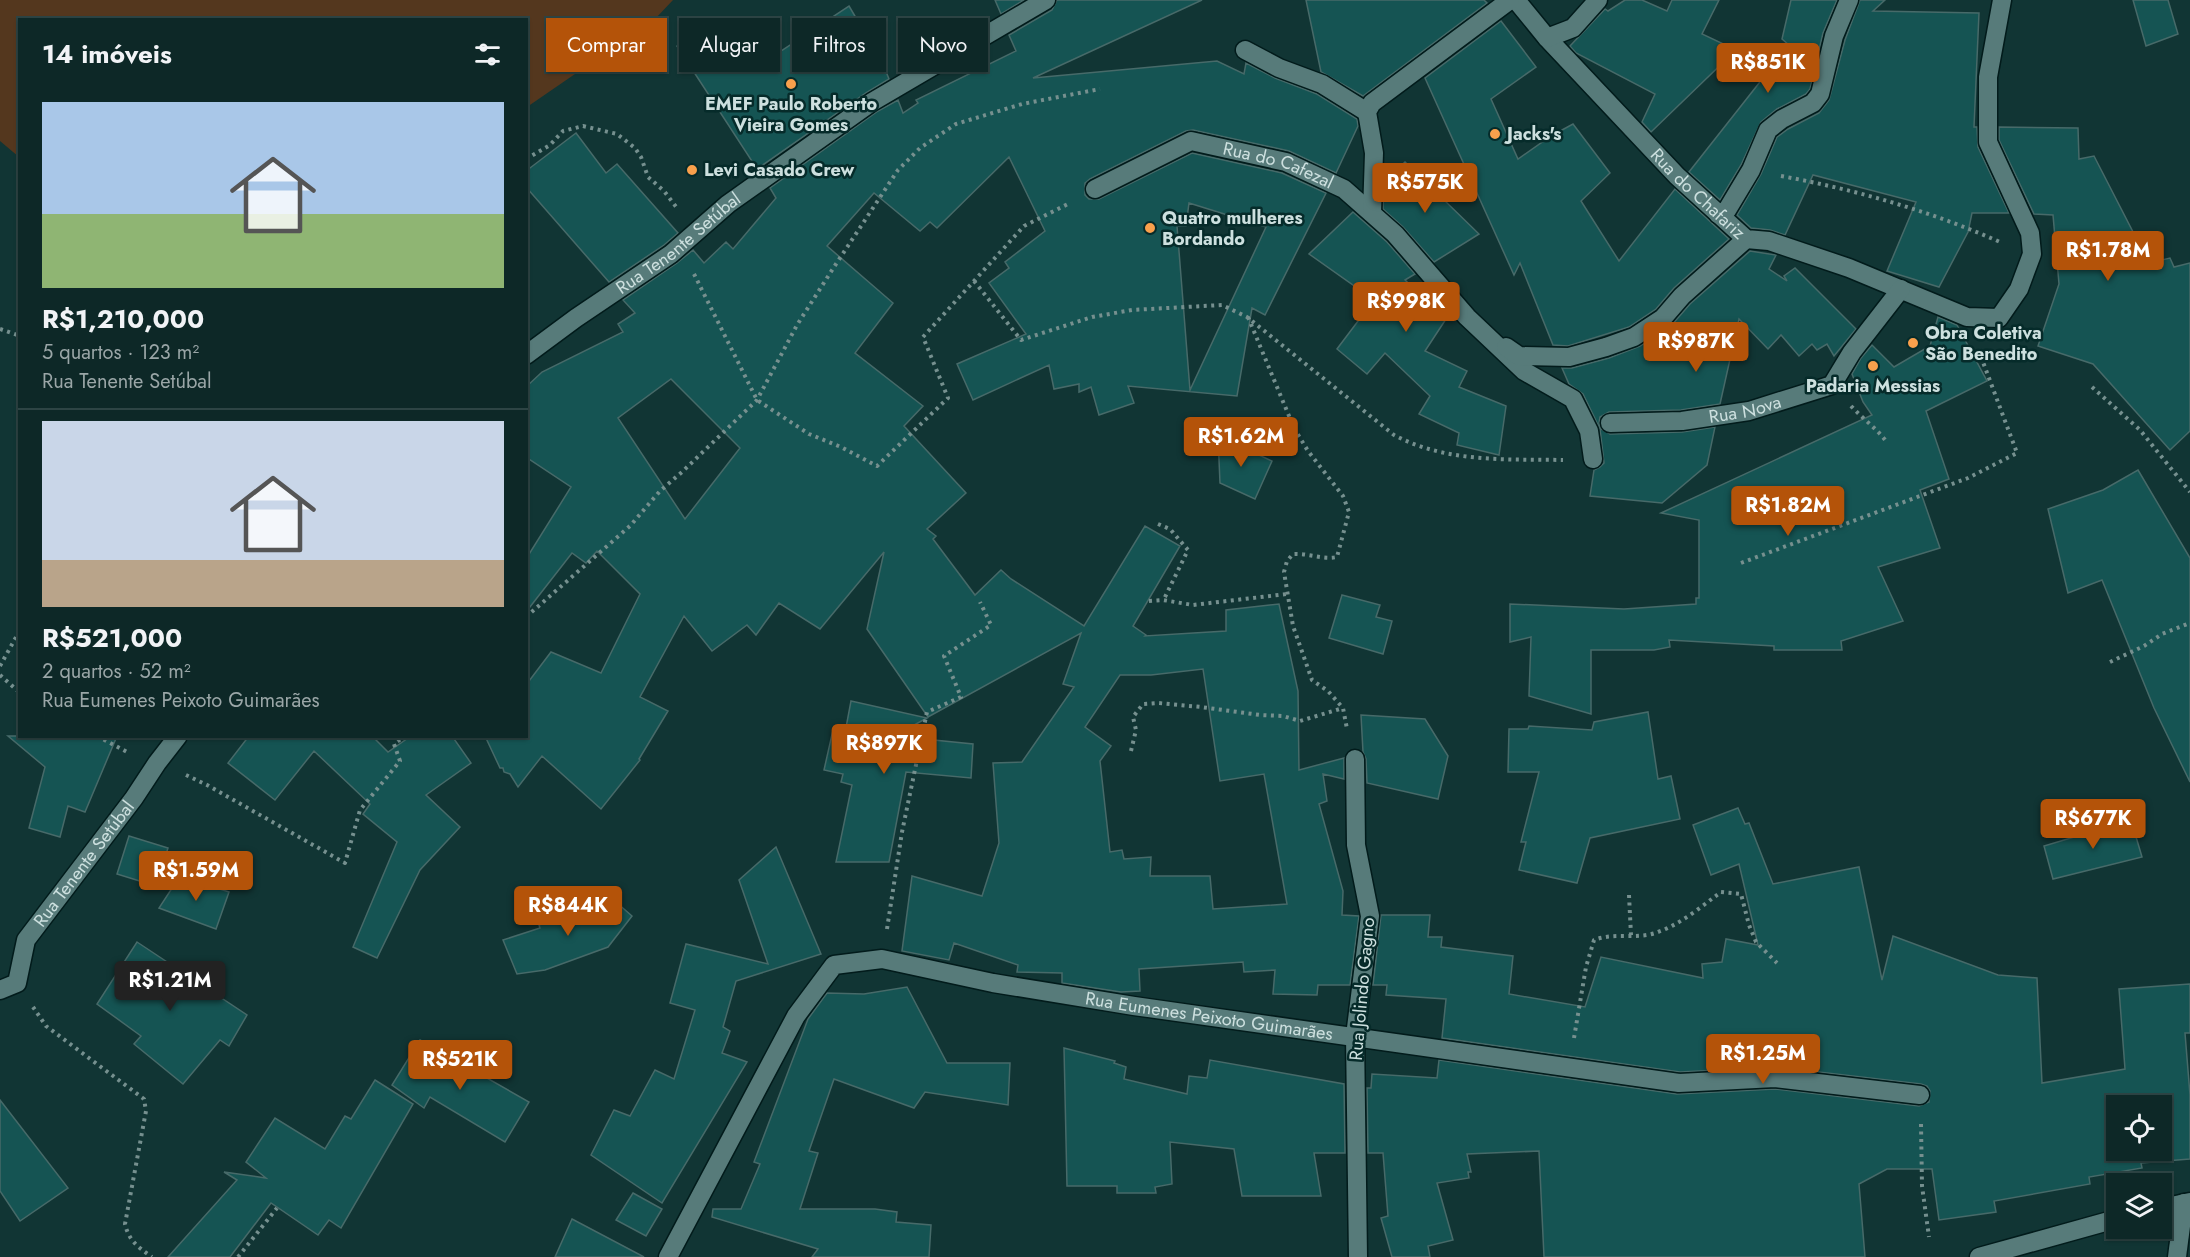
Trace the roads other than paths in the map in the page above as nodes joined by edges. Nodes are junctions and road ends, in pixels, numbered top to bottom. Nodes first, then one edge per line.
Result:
1 (1046, 0) edge
2 (1510, 0) edge
3 (1516, 0) edge
4 (1598, 0) edge
5 (1849, 0) edge
6 (2002, 1) edge
7 (1547, 38) junction
8 (1245, 50) dead end
9 (1367, 112) junction
10 (1095, 189) road end
11 (1372, 213) junction
12 (1718, 214) junction
13 (1746, 239) junction
14 (1901, 289) junction
15 (1486, 335) junction
16 (528, 354) edge
17 (1610, 423) dead end
18 (1593, 459) road end
19 (176, 738) edge
20 (1355, 759) dead end
21 (0, 990) edge
22 (1354, 1036) junction
23 (1920, 1095) road end
24 (2187, 1203) edge
25 (2172, 1206) edge
26 (2106, 1222) edge
27 (668, 1257) edge
28 (1358, 1257) edge
29 (1979, 1257) edge
30 (2177, 1257) edge

1 - 16 street, Rua Tenente Setúbal
2 - 9 street
3 - 7 street, Rua do Chafariz
4 - 7 street
5 - 12 street
6 - 14 street, Rua do Chafariz
7 - 12 street, Rua do Chafariz
8 - 9 street
9 - 11 street
10 - 11 street, Rua do Cafezal
11 - 15 street, Rua do Cafezal
12 - 13 street, Rua do Chafariz
13 - 14 street, Rua do Chafariz
13 - 15 street
14 - 17 street, Rua Nova
15 - 18 street, Rua do Cafezal
19 - 21 street, Rua Tenente Setúbal
20 - 22 street, Rua Jolindo Gagno
22 - 23 street, Rua Eumenes Peixoto Guimarães
22 - 27 street, Rua Eumenes Peixoto Guimarães
22 - 28 street, Rua Jolindo Gagno
24 - 25 street
24 - 30 street
26 - 29 street

